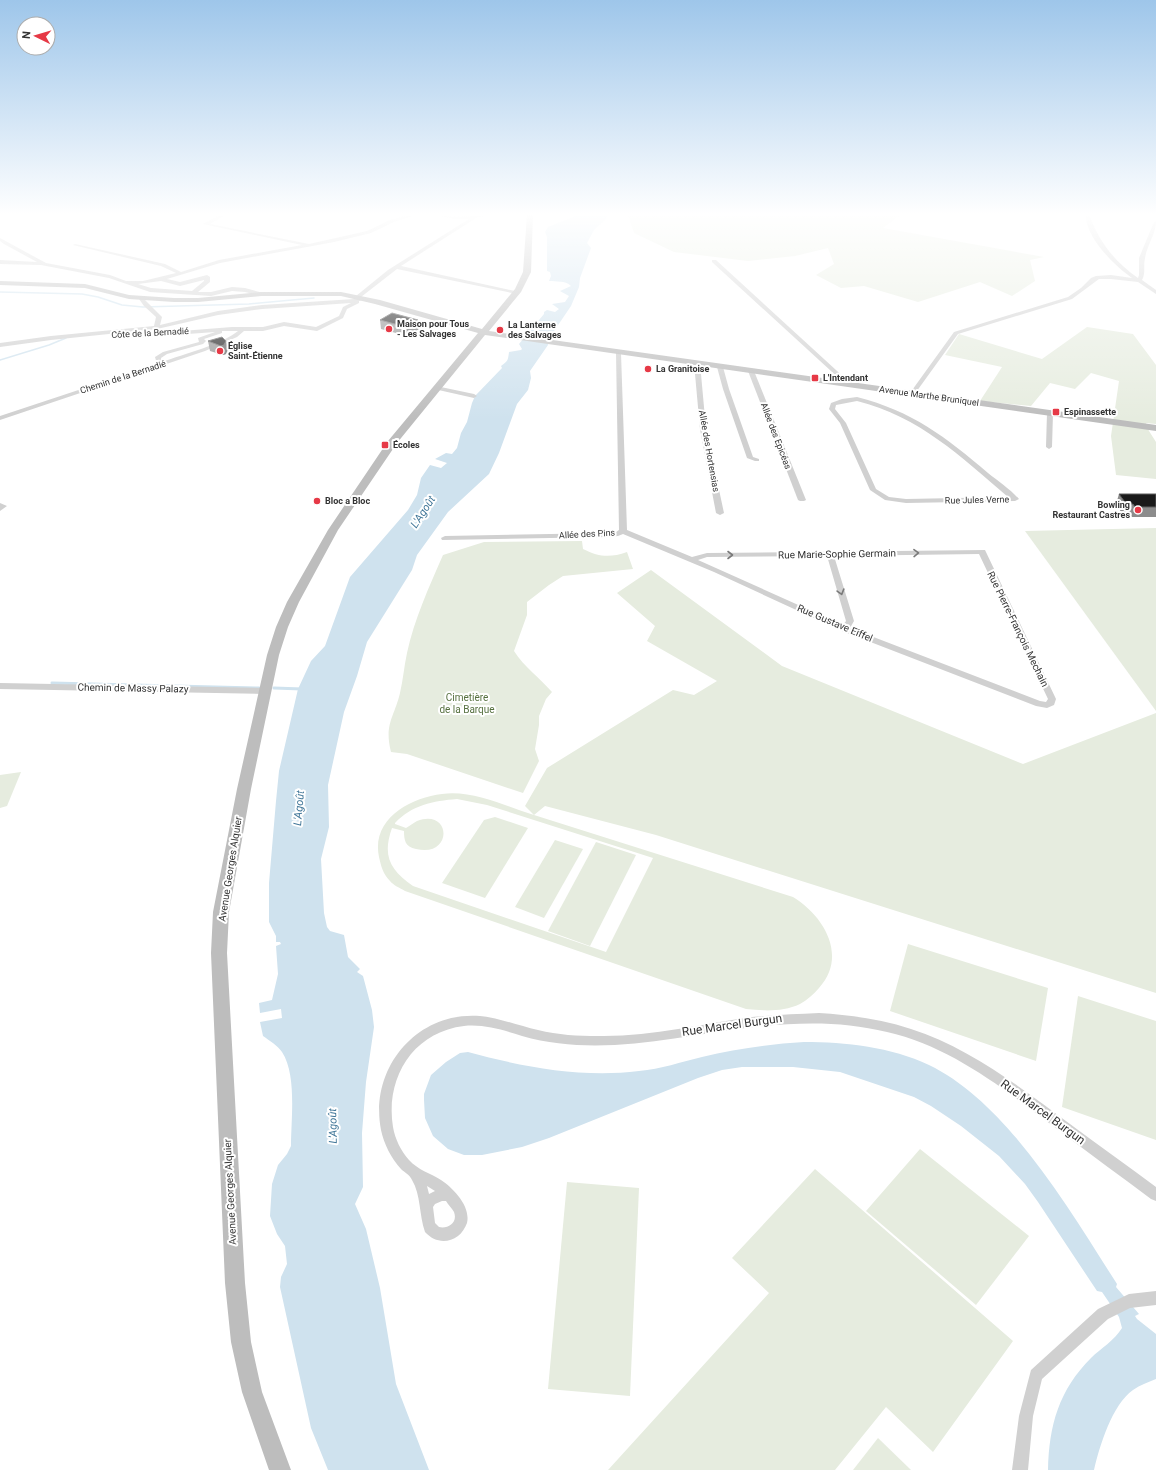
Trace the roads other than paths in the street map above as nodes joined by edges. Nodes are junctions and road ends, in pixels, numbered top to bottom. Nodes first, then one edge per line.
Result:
1 (8, 284) edge
2 (132, 284) edge
3 (205, 284) edge
4 (378, 284) edge
5 (472, 284) edge
6 (520, 284) edge
7 (739, 284) edge
8 (1088, 284) edge
9 (1143, 284) edge
10 (1156, 292) edge
11 (193, 293) junction
12 (515, 293) junction
13 (261, 294) junction
14 (142, 299) junction
15 (360, 299) junction
16 (157, 327) junction
17 (232, 329) junction
18 (242, 330) junction
19 (484, 331) junction
20 (104, 334) junction
21 (201, 343) junction
22 (0, 345) edge
23 (208, 348) junction
24 (618, 353) junction
25 (697, 364) junction
26 (160, 365) junction
27 (720, 367) junction
28 (751, 371) junction
29 (844, 384) junction
30 (859, 386) junction
31 (436, 388) junction
32 (912, 394) junction
33 (474, 396) dead end
34 (857, 399) junction
35 (1050, 413) junction
36 (0, 418) edge
37 (1156, 428) edge
38 (1049, 447) dead end
39 (757, 460) dead end
40 (802, 500) dead end
41 (0, 505) edge
42 (0, 509) edge
43 (720, 514) dead end
44 (623, 531) junction
45 (445, 538) dead end
46 (982, 552) joint
47 (830, 555) junction
48 (692, 559) junction
49 (845, 629) junction
50 (0, 686) edge
51 (265, 690) junction
52 (1050, 705) joint
53 (417, 1174) junction
54 (449, 1195) junction
55 (1156, 1195) edge
56 (426, 1204) junction
57 (1156, 1298) edge
58 (280, 1470) edge
59 (1020, 1470) edge

1 - 14 main road, Avenue Marthe Bruniquel
2 - 11 street
3 - 11 street
4 - 15 street, Côte de la Bernadié
5 - 12 street
6 - 12 main road, Avenue Georges Alquier
7 - 29 street
8 - 32 street
9 - 10 street
11 - 13 street
12 - 19 main road, Avenue Georges Alquier
13 - 14 main road, Avenue Marthe Bruniquel
13 - 15 main road, Avenue Marthe Bruniquel
14 - 16 street
15 - 16 street, Côte de la Bernadié
15 - 18 street, Côte de la Bernadié
15 - 19 main road, Avenue Marthe Bruniquel
16 - 20 street, Côte de la Bernadié
17 - 18 street, Côte de la Bernadié
17 - 20 street, Côte de la Bernadié
17 - 21 street
18 - 23 street, Chemin de la Bernadié
19 - 24 main road, Avenue Marthe Bruniquel
19 - 31 main road, Avenue Georges Alquier
20 - 22 street
21 - 23 street
21 - 26 street
23 - 26 street, Chemin de la Bernadié
24 - 25 main road, Avenue Marthe Bruniquel
24 - 44 street, Allée des Pins
25 - 27 main road, Avenue Marthe Bruniquel
25 - 43 street, Allée des Hortensias
26 - 36 street, Chemin de la Bernadié
27 - 28 main road, Avenue Marthe Bruniquel
27 - 39 street
28 - 29 main road, Avenue Marthe Bruniquel
28 - 40 street, Allée des Epicéas
29 - 30 main road, Avenue Marthe Bruniquel
30 - 32 main road, Avenue Marthe Bruniquel
30 - 34 street
31 - 33 street
31 - 51 main road, Avenue Georges Alquier
32 - 35 main road, Avenue Marthe Bruniquel
34 - 34 street, Rue Jules Verne
35 - 37 main road, Avenue Marthe Bruniquel
35 - 38 street
41 - 42 street
44 - 45 street, Allée des Pins
44 - 48 street, Rue Gustave Eiffel
47 -> 46 street, Rue Marie-Sophie Germain
46 - 52 street, Rue Pierre-François Mechain
48 -> 47 street, Rue Marie-Sophie Germain
47 -> 49 street
48 - 49 street, Rue Gustave Eiffel
49 - 52 street, Rue Gustave Eiffel
50 - 51 street, Chemin de Massy Palazy
51 - 58 main road, Avenue Georges Alquier
53 - 54 street, Rue Marcel Burgun
53 - 55 street, Rue Marcel Burgun
53 - 56 street, Rue Marcel Burgun
54 - 56 street
54 - 56 street, Rue Marcel Burgun
57 - 59 street

